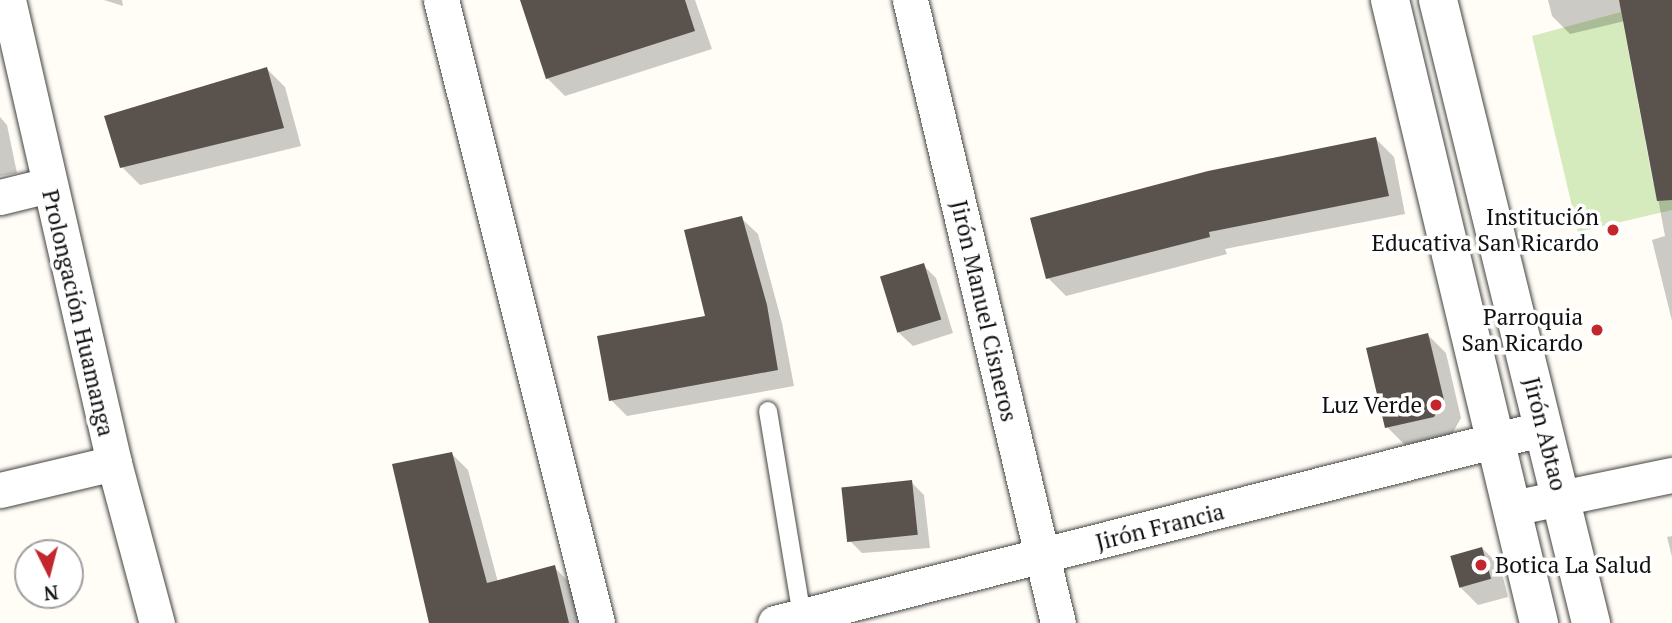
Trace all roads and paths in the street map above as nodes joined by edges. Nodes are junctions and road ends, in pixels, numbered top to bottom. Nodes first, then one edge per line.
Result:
1 (8, 0) edge
2 (441, 0) edge
3 (909, 0) edge
4 (1390, 0) edge
5 (1438, 0) edge
6 (48, 185) junction
7 (0, 197) edge
8 (768, 411) dead end
9 (1544, 428) junction
10 (1496, 440) junction
11 (114, 463) junction
12 (1672, 475) edge
13 (0, 490) edge
14 (1561, 500) junction
15 (1511, 508) junction
16 (1043, 556) junction
17 (794, 621) edge
18 (157, 623) edge
19 (597, 623) edge
20 (1058, 623) edge
21 (1539, 623) edge
22 (1591, 623) edge

1 - 6 street, Prolongación Huamanga
2 - 19 street
3 - 16 street, Jirón Manuel Cisneros
4 - 10 street
5 - 9 street, Jirón Abtao
6 - 7 street
6 - 11 street, Prolongación Huamanga
8 - 17 lane
9 - 10 street, Jirón Francia
9 - 14 street, Jirón Abtao
10 - 15 street
10 - 16 street, Jirón Francia
11 - 13 street
11 - 18 street, Prolongación Huamanga
12 - 14 street
14 - 15 street
14 - 22 street, Jirón Abtao
15 - 21 street
16 - 17 street, Jirón Francia
16 - 20 street, Jirón Manuel Cisneros

